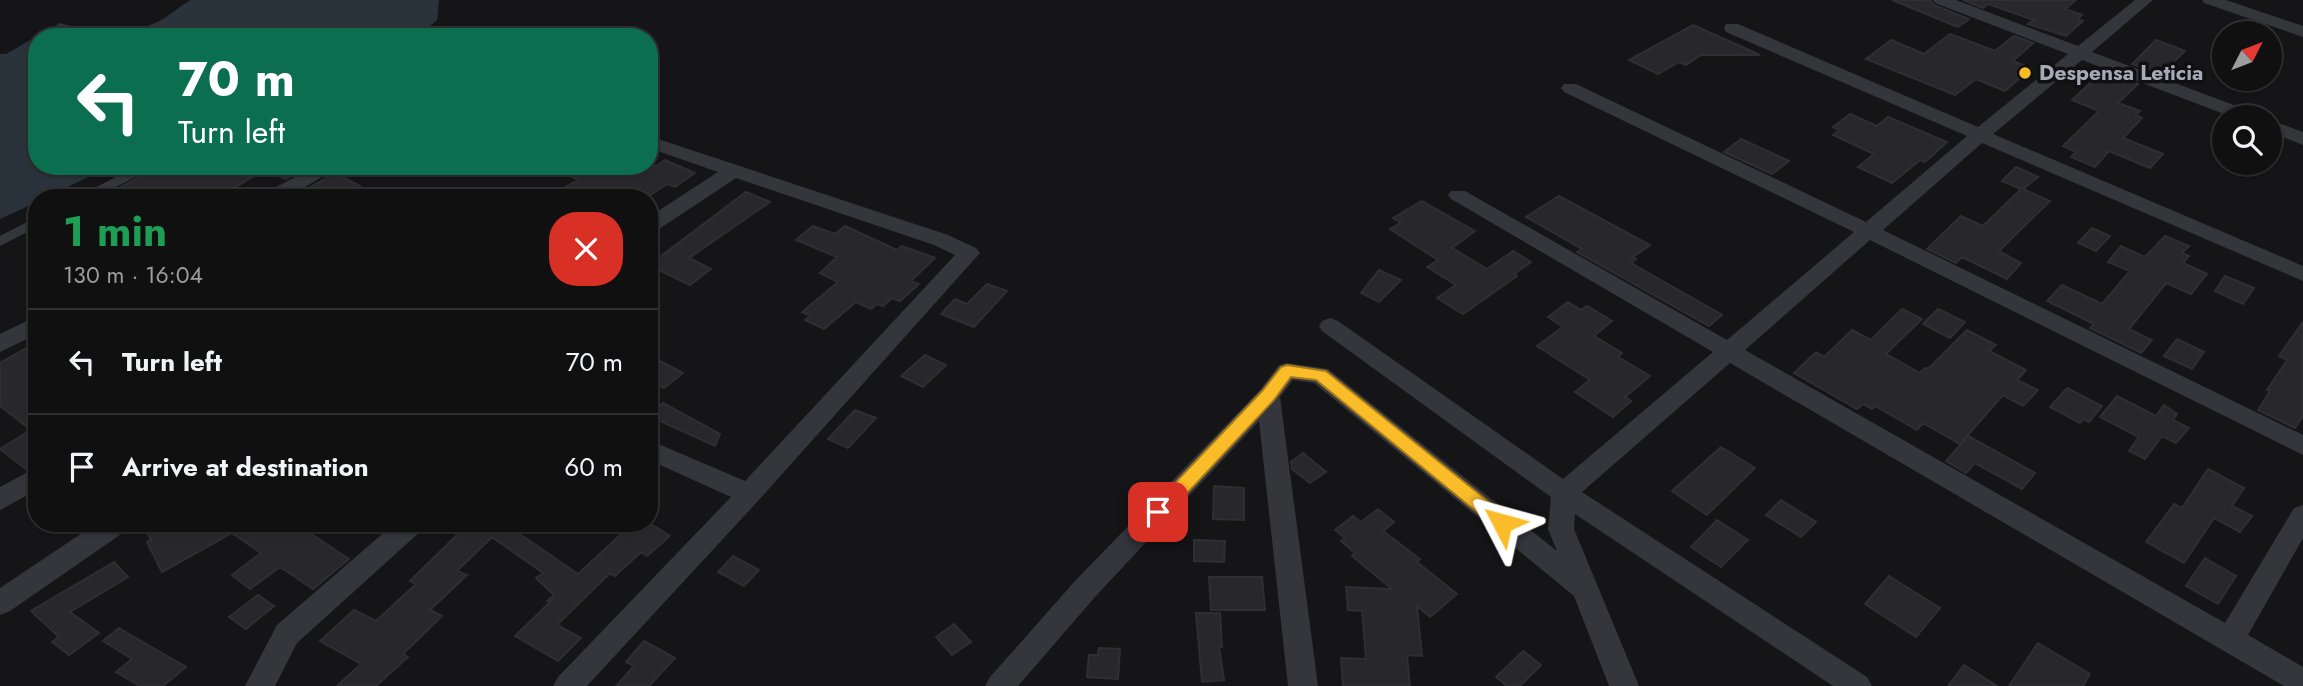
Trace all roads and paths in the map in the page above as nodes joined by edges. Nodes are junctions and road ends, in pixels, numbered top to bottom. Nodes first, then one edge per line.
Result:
1 (1941, 0) edge
2 (2145, 0) edge
3 (2210, 0) edge
4 (1732, 28) dead end
5 (2303, 32) edge
6 (2079, 52) junction
7 (1570, 88) dead end
8 (2217, 105) edge
9 (2282, 131) edge
10 (1980, 135) junction
11 (2303, 139) edge
12 (658, 145) edge
13 (734, 170) junction
14 (130, 175) edge
15 (314, 175) edge
16 (102, 189) edge
17 (287, 189) edge
18 (1458, 195) dead end
19 (658, 220) edge
20 (28, 227) edge
21 (1870, 232) junction
22 (0, 241) edge
23 (2303, 274) edge
24 (1330, 326) dead end
25 (28, 329) edge
26 (0, 344) edge
27 (1730, 352) junction
28 (1268, 396) junction
29 (2303, 446) edge
30 (658, 453) edge
31 (28, 483) edge
32 (1564, 493) junction
33 (749, 494) junction
34 (0, 500) edge
35 (2303, 515) edge
36 (105, 532) edge
37 (403, 532) edge
38 (1583, 588) junction
39 (0, 603) edge
40 (2230, 639) junction
41 (2303, 682) edge
42 (260, 686) edge
43 (568, 686) edge
44 (1000, 686) edge
45 (1303, 686) edge
46 (1624, 686) edge
47 (1857, 686) edge

1 - 6 street
2 - 6 street
3 - 5 street
4 - 10 street
6 - 8 street
6 - 10 street
7 - 21 street
9 - 11 street
10 - 21 street
10 - 23 street
12 - 13 street
13 - 19 street
13 - 33 street
14 - 16 lane
15 - 17 street
18 - 27 street
20 - 22 lane
21 - 27 street
21 - 29 street
24 - 32 street
25 - 26 street
27 - 32 street
27 - 40 street
28 - 38 street
28 - 44 street
28 - 45 street
30 - 33 street
31 - 34 street
32 - 38 street
32 - 47 street
33 - 43 street
35 - 40 street
36 - 39 street
37 - 42 street
38 - 46 street
40 - 41 street

